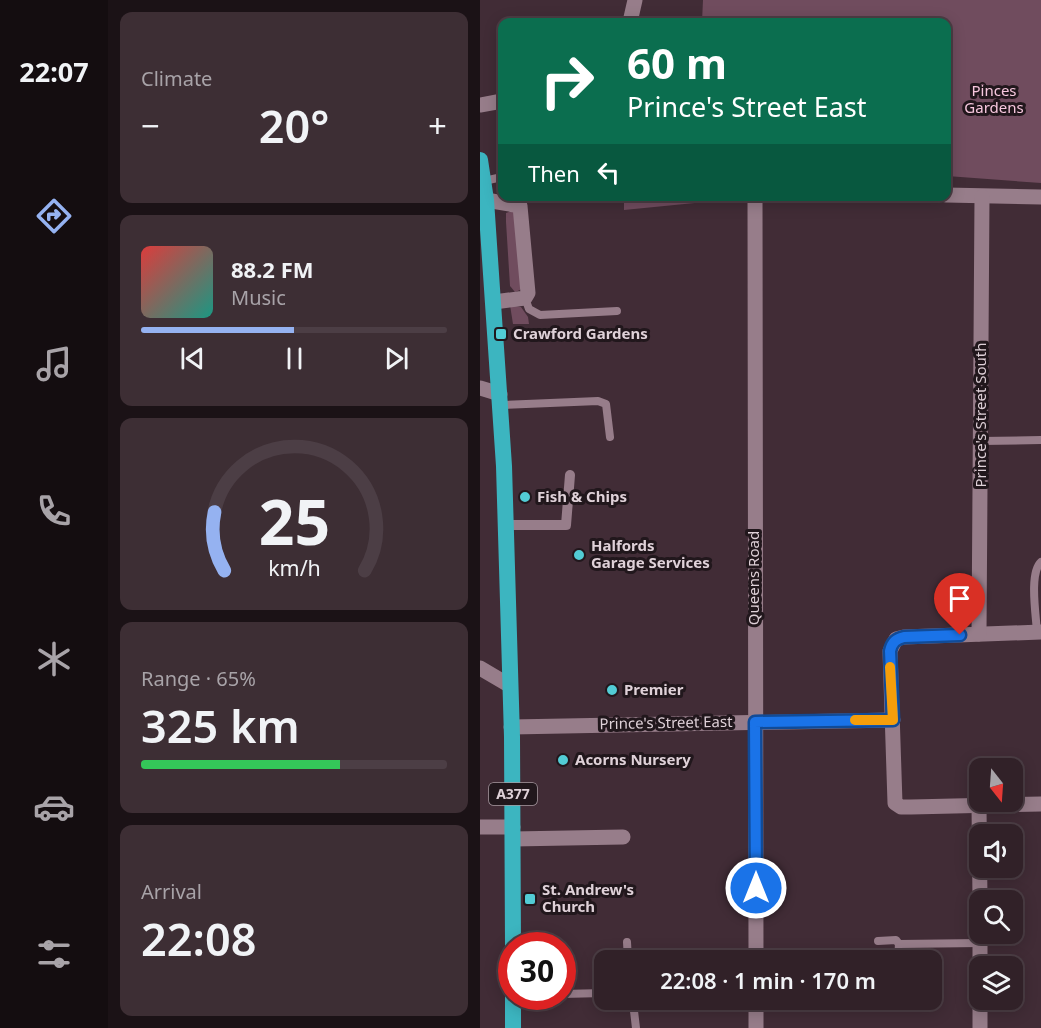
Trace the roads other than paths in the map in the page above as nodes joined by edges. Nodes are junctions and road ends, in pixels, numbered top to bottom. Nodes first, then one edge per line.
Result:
1 (636, 0) edge
2 (631, 18) edge
3 (498, 102) edge
4 (480, 105) edge
5 (480, 160) edge
6 (498, 178) edge
7 (484, 181) junction
8 (951, 195) edge
9 (982, 196) junction
10 (1041, 197) edge
11 (486, 200) junction
12 (498, 200) edge
13 (520, 201) edge
14 (755, 201) edge
15 (525, 298) junction
16 (494, 302) junction
17 (617, 311) dead end
18 (480, 388) edge
19 (500, 399) junction
20 (610, 436) dead end
21 (1041, 440) edge
22 (981, 441) junction
23 (570, 475) dead end
24 (506, 525) junction
25 (1041, 562) edge
26 (1039, 632) edge
27 (979, 634) junction
28 (480, 668) edge
29 (509, 685) junction
30 (893, 720) junction
31 (755, 722) junction
32 (512, 727) junction
33 (1041, 804) edge
34 (1023, 805) edge
35 (969, 806) edge
36 (979, 812) edge
37 (480, 827) edge
38 (513, 833) junction
39 (623, 837) dead end
40 (980, 890) edge
41 (513, 932) edge
42 (969, 939) edge
43 (878, 940) dead end
44 (627, 942) dead end
45 (898, 944) junction
46 (627, 950) edge
47 (756, 950) edge
48 (898, 950) edge
49 (594, 993) edge
50 (576, 994) edge
51 (513, 1010) edge
52 (756, 1010) edge
53 (980, 1010) edge
54 (634, 1011) dead end
55 (513, 1028) edge
56 (636, 1028) edge
57 (756, 1028) edge
58 (980, 1028) edge

1 - 2 street
3 - 4 street
5 - 7 highway, A377
6 - 7 lane
7 - 11 highway, A377
8 - 9 street
9 - 10 street
9 - 22 street, Prince's Street South
11 - 12 street
11 - 16 highway, A377
13 - 15 street
14 - 31 street, Queens Road
15 - 16 street
15 - 17 lane
16 - 19 highway, A377
18 - 19 street
19 - 20 lane
19 - 24 highway, A377
21 - 22 lane
22 - 27 street, Prince's Street South
23 - 24 street
24 - 29 highway, A377
25 - 26 lane
26 - 27 street
27 - 30 street
28 - 29 street
29 - 32 highway, A377
30 - 31 street, Prince's Street East
30 - 35 street
31 - 32 street, Prince's Street East
31 - 47 street, Queens Road
32 - 38 highway, A377
33 - 34 street
36 - 40 street
37 - 38 street
38 - 39 street
38 - 41 highway, A377
42 - 45 lane
43 - 45 lane
44 - 46 lane
45 - 48 lane
49 - 50 lane
51 - 55 highway
52 - 57 street
53 - 58 street
54 - 56 lane

